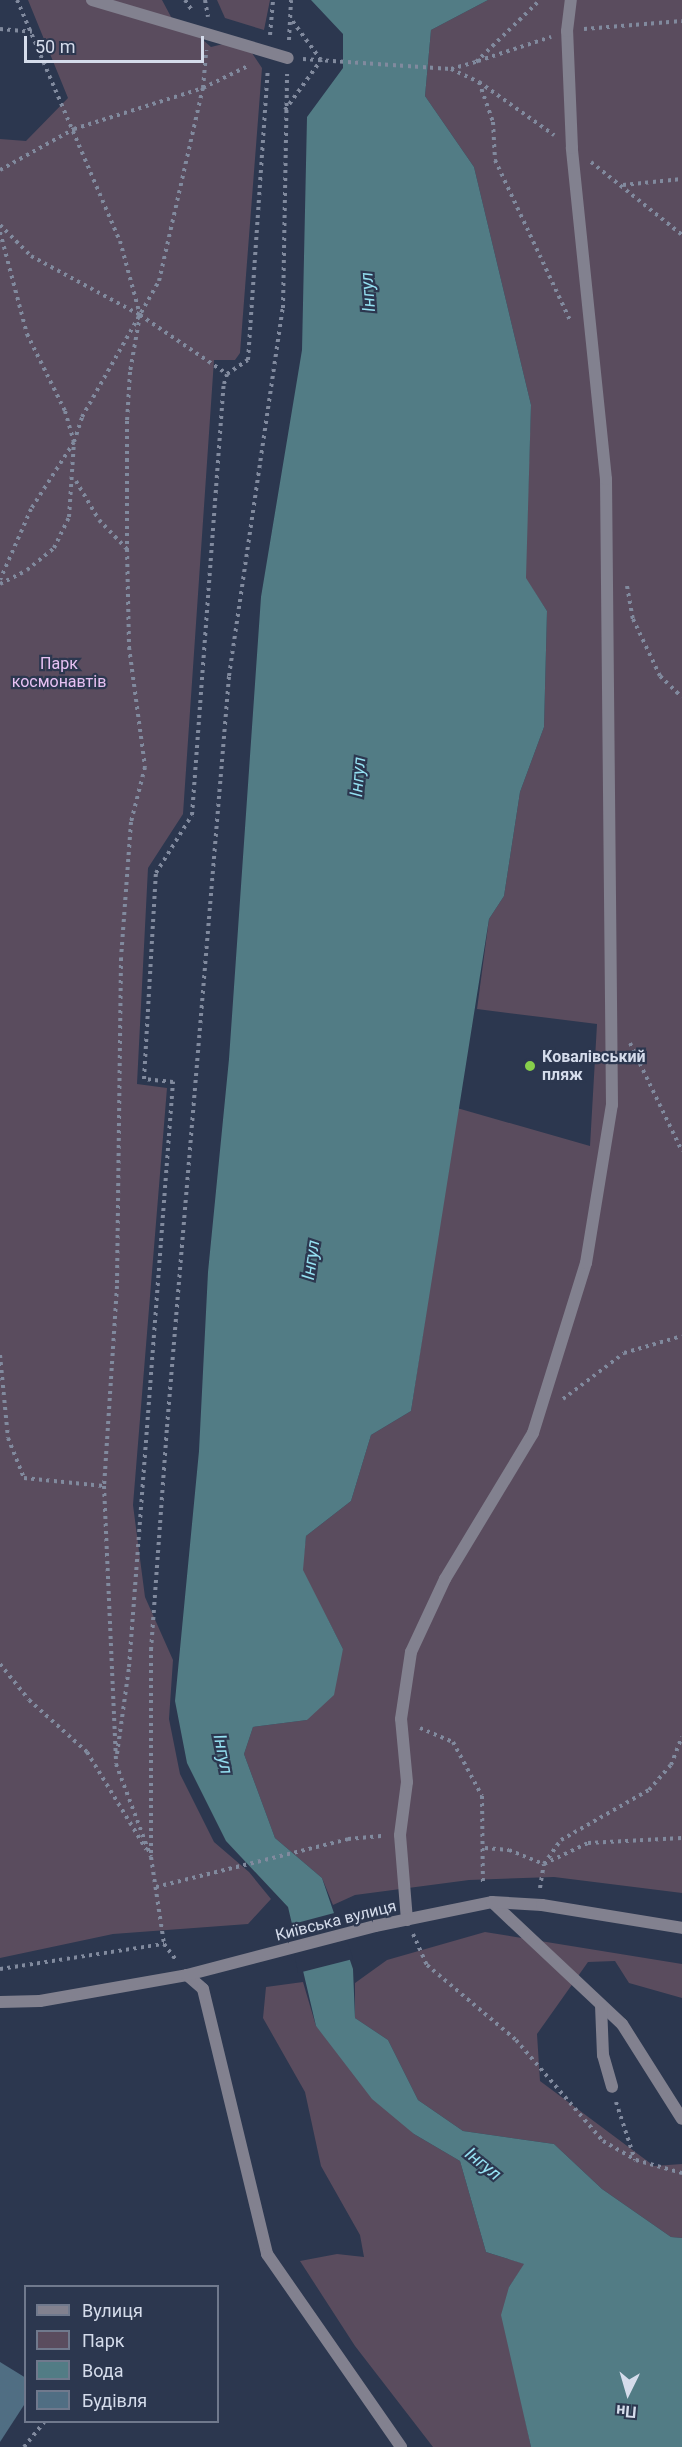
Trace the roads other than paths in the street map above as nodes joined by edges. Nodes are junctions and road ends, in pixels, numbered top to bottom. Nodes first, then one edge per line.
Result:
1 (92, 0) edge
2 (571, 0) edge
3 (288, 58) road end
4 (492, 1902) junction
5 (407, 1920) junction
6 (682, 1928) edge
7 (187, 1974) junction
8 (0, 2002) edge
9 (601, 2005) junction
10 (612, 2086) road end
11 (682, 2119) edge
12 (401, 2447) edge

1 - 3 street
2 - 5 street
4 - 5 street, Київська вулиця
4 - 6 street, Київська вулиця
4 - 9 street
5 - 7 street, Київська вулиця
7 - 8 street, Київська вулиця
7 - 12 street
9 - 10 street
9 - 11 street

